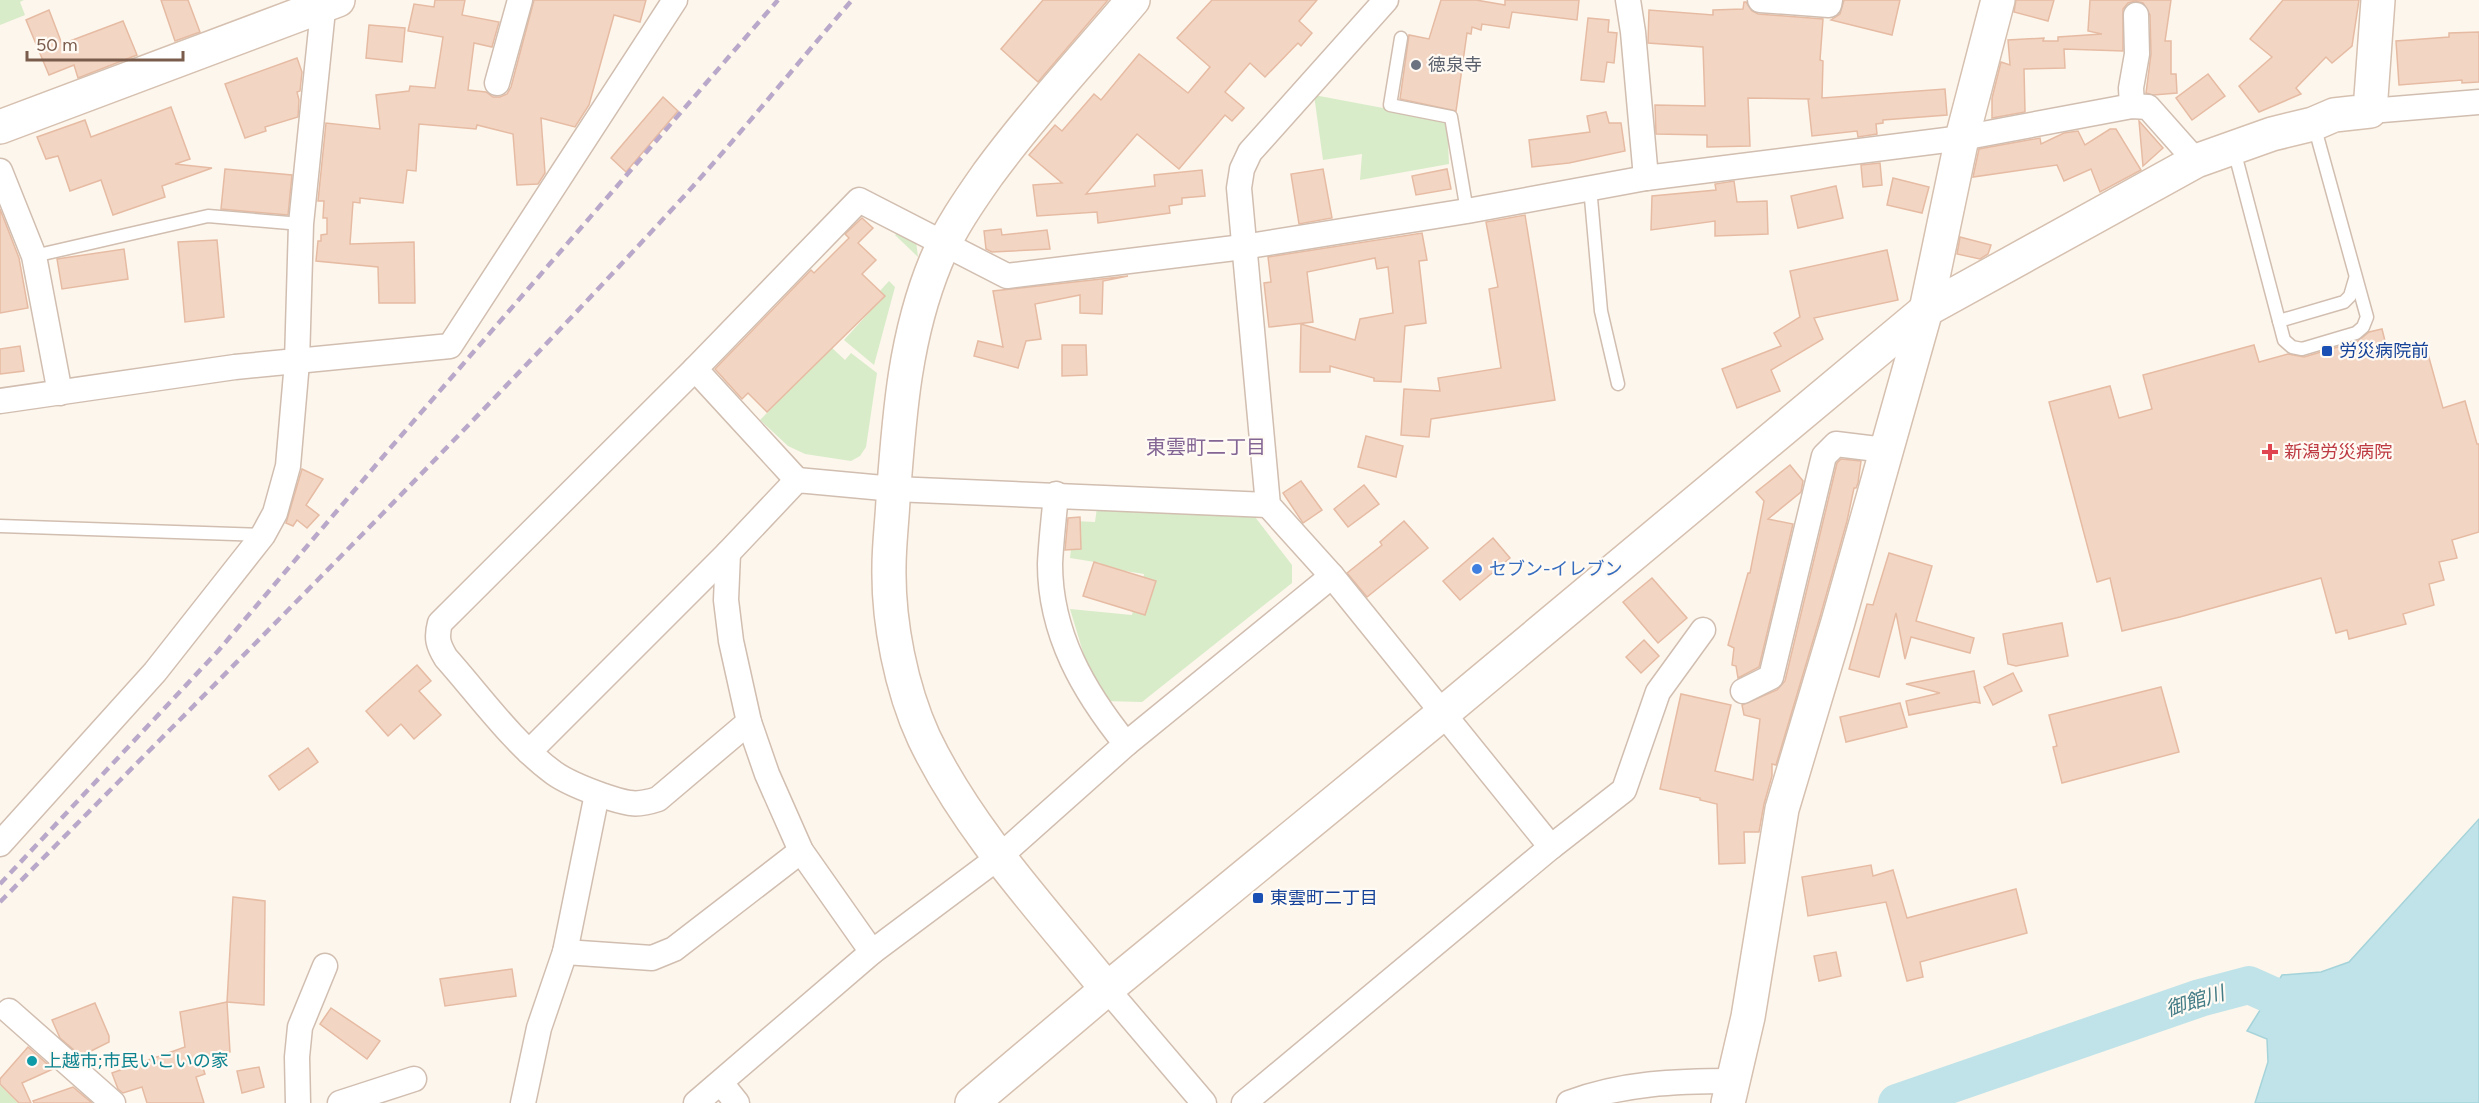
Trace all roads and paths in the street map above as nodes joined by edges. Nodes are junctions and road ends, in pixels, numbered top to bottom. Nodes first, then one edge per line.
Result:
1 (520, 0) edge
2 (675, 0) edge
3 (1133, 0) edge
4 (1386, 0) edge
5 (1628, 0) edge
6 (1760, 0) edge
7 (1830, 0) edge
8 (1998, 0) edge
9 (2378, 0) edge
10 (329, 2) edge
11 (2136, 15) dead end
12 (1401, 38) dead end
13 (497, 84) dead end
14 (2479, 102) edge
15 (2133, 106) junction
16 (2370, 111) junction
17 (2313, 124) junction
18 (0, 127) edge
19 (1962, 138) junction
20 (2233, 146) junction
21 (2196, 160) junction
22 (0, 171) edge
23 (1646, 178) junction
24 (1590, 188) junction
25 (1467, 211) junction
26 (300, 224) junction
27 (944, 244) junction
28 (1243, 247) junction
29 (34, 256) junction
30 (2356, 274) junction
31 (1926, 310) junction
32 (2279, 321) junction
33 (297, 362) junction
34 (695, 369) junction
35 (1618, 384) dead end
36 (60, 393) junction
37 (0, 401) edge
38 (1885, 450) junction
39 (797, 480) junction
40 (894, 489) junction
41 (1056, 494) junction
42 (1268, 505) junction
43 (0, 526) edge
44 (264, 535) junction
45 (728, 553) junction
46 (1332, 576) junction
47 (1703, 630) dead end
48 (1743, 691) dead end
49 (1442, 714) junction
50 (749, 722) junction
51 (1126, 744) junction
52 (529, 752) junction
53 (597, 794) junction
54 (0, 844) edge
55 (1551, 847) junction
56 (801, 851) junction
57 (999, 857) junction
58 (565, 952) junction
59 (872, 952) junction
60 (325, 966) dead end
61 (1107, 989) junction
62 (9, 1011) dead end
63 (414, 1079) dead end
64 (721, 1083) junction
65 (1731, 1092) edge
66 (113, 1103) edge
67 (297, 1103) edge
68 (340, 1103) edge
69 (523, 1103) edge
70 (696, 1103) edge
71 (737, 1103) edge
72 (972, 1103) edge
73 (1204, 1103) edge
74 (1244, 1103) edge
75 (1569, 1103) edge

1 - 13 street
2 - 33 street
3 - 27 street
4 - 28 street
5 - 23 street
6 - 7 street
8 - 19 street
9 - 16 street
10 - 18 street
10 - 26 street
11 - 15 street
12 - 25 lane
14 - 16 street
15 - 19 street
15 - 21 street
16 - 17 street
17 - 20 street
17 - 30 lane
19 - 23 street
19 - 31 street
20 - 21 street
20 - 32 lane
21 - 31 street
22 - 29 street
23 - 24 street
24 - 25 street
24 - 35 lane
25 - 28 street
26 - 29 lane
26 - 33 street
27 - 28 street
27 - 34 street
27 - 40 street
28 - 42 street
29 - 36 street
30 - 32 lane
30 - 32 lane
31 - 38 street
31 - 49 street
33 - 36 street
33 - 44 street
34 - 39 street
34 - 52 street
36 - 37 street
38 - 48 street
38 - 65 street
39 - 40 street
39 - 45 street
40 - 41 street
40 - 57 street
41 - 42 street
41 - 51 street
42 - 46 street
43 - 44 lane
44 - 54 street
45 - 50 street
45 - 52 street
46 - 49 street
46 - 51 street
47 - 55 street
49 - 55 street
49 - 61 street
50 - 53 street
50 - 56 street
51 - 57 street
52 - 53 street
53 - 58 street
55 - 74 street
56 - 58 street
56 - 59 street
57 - 59 street
57 - 61 street
58 - 69 street
59 - 64 street
60 - 67 street
61 - 72 street
61 - 73 street
62 - 66 street
63 - 68 street
64 - 70 street
64 - 71 street
65 - 75 street

